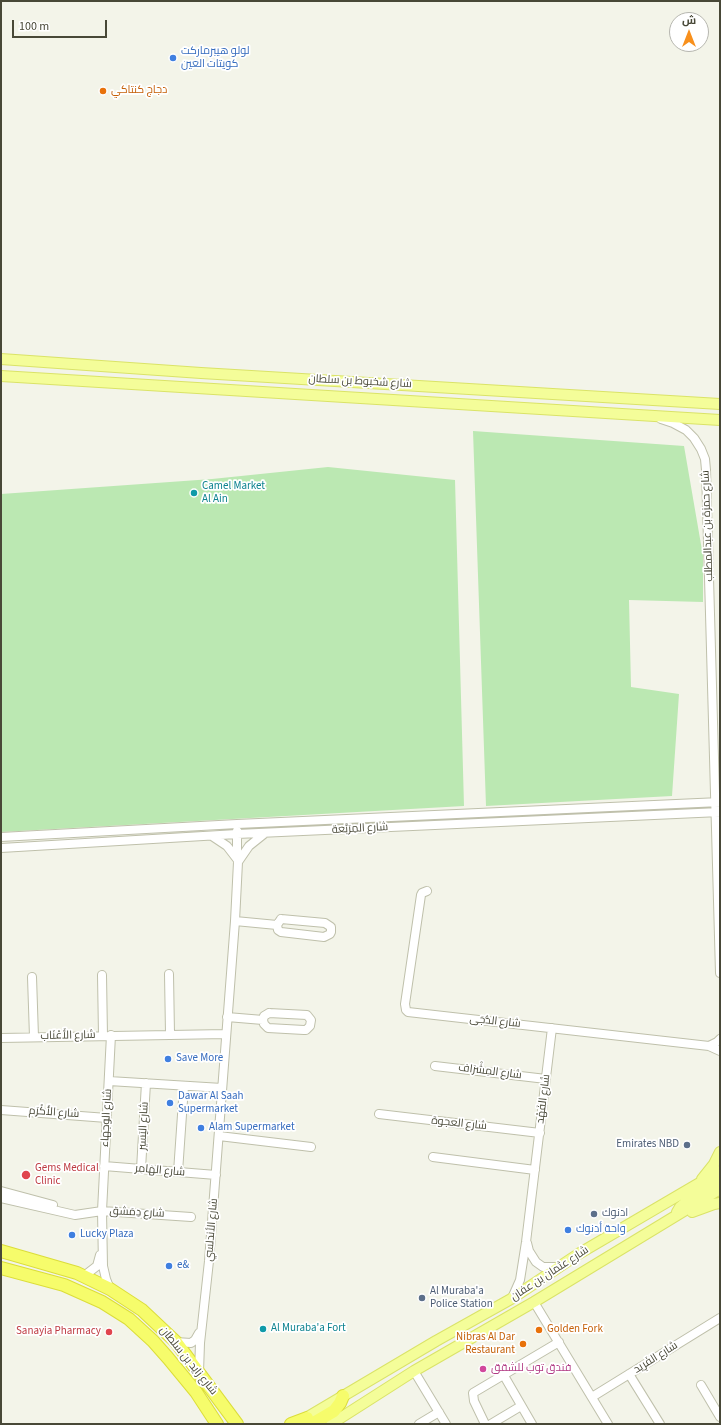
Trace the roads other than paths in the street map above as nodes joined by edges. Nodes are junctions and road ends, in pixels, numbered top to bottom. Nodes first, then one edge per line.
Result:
1 (1, 359) edge
2 (1, 376) edge
3 (720, 404) edge
4 (655, 416) junction
5 (720, 420) edge
6 (716, 647) edge
7 (718, 807) edge
8 (239, 824) junction
9 (239, 834) junction
10 (264, 834) junction
11 (211, 836) junction
12 (1, 837) edge
13 (1, 848) edge
14 (238, 862) junction
15 (427, 891) dead end
16 (235, 920) junction
17 (277, 925) junction
18 (720, 973) edge
19 (169, 974) dead end
20 (102, 975) dead end
21 (32, 977) dead end
22 (228, 1017) junction
23 (263, 1020) junction
24 (552, 1028) junction
25 (170, 1034) junction
26 (226, 1034) junction
27 (107, 1036) junction
28 (34, 1037) junction
29 (1, 1038) edge
30 (720, 1038) edge
31 (709, 1046) junction
32 (720, 1051) edge
33 (435, 1066) dead end
34 (546, 1079) junction
35 (109, 1081) junction
36 (146, 1083) junction
37 (184, 1086) junction
38 (222, 1088) junction
39 (1, 1110) edge
40 (379, 1114) dead end
41 (107, 1118) junction
42 (540, 1133) junction
43 (219, 1136) junction
44 (311, 1146) dead end
45 (720, 1152) edge
46 (433, 1157) dead end
47 (104, 1166) junction
48 (141, 1169) junction
49 (535, 1170) junction
50 (720, 1171) edge
51 (178, 1172) junction
52 (216, 1175) junction
53 (720, 1181) edge
54 (697, 1185) junction
55 (720, 1189) edge
56 (1, 1191) edge
57 (1, 1198) edge
58 (720, 1204) edge
59 (102, 1211) junction
60 (82, 1214) junction
61 (191, 1217) dead end
62 (675, 1217) junction
63 (526, 1242) junction
64 (102, 1249) junction
65 (1, 1251) edge
66 (560, 1267) junction
67 (1, 1268) edge
68 (84, 1276) junction
69 (110, 1289) junction
70 (511, 1299) junction
71 (534, 1302) junction
72 (720, 1318) edge
73 (202, 1324) junction
74 (176, 1342) junction
75 (559, 1342) junction
76 (414, 1371) junction
77 (199, 1372) junction
78 (502, 1374) junction
79 (629, 1374) junction
80 (701, 1385) dead end
81 (344, 1396) joint
82 (592, 1397) junction
83 (521, 1406) junction
84 (439, 1412) junction
85 (720, 1416) edge
86 (310, 1421) edge
87 (224, 1422) edge
88 (247, 1424) edge
89 (291, 1424) edge
90 (296, 1424) edge
91 (331, 1424) edge
92 (419, 1424) edge
93 (446, 1424) edge
94 (485, 1424) edge
95 (491, 1424) edge
96 (532, 1424) edge
97 (608, 1424) edge
98 (660, 1424) edge

1 - 3 main road, شارع شخبوط بن سلطان
2 - 4 main road, شارع شخبوط بن سلطان
4 - 5 main road, شارع شخبوط بن سلطان
4 - 6 street, شارع حمزة بن عبدالمطلب
6 - 7 street, شارع حمزة بن عبدالمطلب
7 - 8 street, شارع المِرَبَّعة
7 - 10 street, شارع المِرَبَّعة
7 - 18 street, شارع حمزة بن عبدالمطلب
8 - 9 street, شارع الأندلسي
8 - 12 street, شارع المِرَبَّعة
9 - 10 street, شارع المِرَبَّعة
9 - 11 street, شارع المِرَبَّعة
9 - 14 street, شارع الأندلسي
10 - 14 street
11 - 13 street, شارع المِرَبَّعة
11 - 14 street
14 - 16 street, شارع الأندلسي
15 - 24 street, شارع الدُّجَى
16 - 17 street
16 - 22 street, شارع الأندلسي
17 - 17 street
19 - 25 street
20 - 27 street, شارع الأَعْنَاب
21 - 28 street, شارع الأَعْنَاب
22 - 23 street
22 - 26 street, شارع الأندلسي
23 - 23 street
24 - 31 street, شارع الدُّجَى
24 - 34 street, شارع الفَهْد
25 - 26 street, شارع الأَعْنَاب
25 - 27 street, شارع الأَعْنَاب
26 - 38 street, شارع الأندلسي
27 - 28 street, شارع الأَعْنَاب
27 - 35 street, شارع الوجهاء
28 - 29 street, شارع الأَعْنَاب
30 - 31 street
31 - 32 street, شارع الدُّجَى
33 - 34 street, شارع المِشْرَاف
34 - 42 street, شارع الفَهْد
35 - 36 street
35 - 41 street, شارع الوجهاء
36 - 37 street
36 - 48 street, شارع اليَسير
37 - 38 street
37 - 51 street
38 - 43 street, شارع الأندلسي
39 - 41 street, شارع الأَكْرَم
40 - 42 street, شارع العجوة
41 - 47 street, شارع الوجهاء
42 - 49 street, شارع الفَهْد
43 - 44 street
43 - 52 street, شارع الأندلسي
45 - 54 main road
46 - 49 street
47 - 48 street, شارع الهَامِر
47 - 59 street, شارع الوجهاء
48 - 51 street, شارع الهَامِر
49 - 63 street, شارع الفَهْد
50 - 54 main road, شارع عثمان بن عفان
51 - 52 street, شارع الهَامِر
52 - 73 street, شارع الأندلسي
53 - 62 main road
54 - 66 main road, شارع عثمان بن عفان
55 - 62 main road, شارع عثمان بن عفان
56 - 60 street, شارع دِمَشق
57 - 60 street, شارع دِمَشق
58 - 62 main road
59 - 60 street, شارع دِمَشق
59 - 61 street, شارع دِمَشق
59 - 64 street, شارع الوجهاء
62 - 71 main road, شارع عثمان بن عفان
63 - 66 street
63 - 70 street, شارع الفَهْد
64 - 68 street, شارع الوجهاء
64 - 69 street, شارع الوجهاء
65 - 68 highway, شارع زايد بن سلطان
66 - 70 main road, شارع عثمان بن عفان
67 - 87 highway, شارع زايد بن سلطان
68 - 69 highway, شارع زايد بن سلطان
69 - 74 highway, شارع زايد بن سلطان
70 - 81 main road, شارع عثمان بن عفان
71 - 75 street
71 - 76 main road, شارع عثمان بن عفان
72 - 79 street, شارع الفَرِيد
73 - 74 street, شارع الأندلسي
73 - 77 street, شارع الأندلسي
74 - 77 highway, شارع زايد بن سلطان
75 - 78 street
75 - 82 street
76 - 84 street
76 - 91 main road, شارع عثمان بن عفان
77 - 87 highway, شارع زايد بن سلطان
78 - 83 street
78 - 94 street
79 - 82 street, شارع الفَرِيد
79 - 98 street
80 - 85 street
81 - 86 highway
82 - 97 street
83 - 95 street
83 - 96 street
84 - 92 street
84 - 93 street
86 - 89 highway
86 - 90 main road
87 - 88 highway

